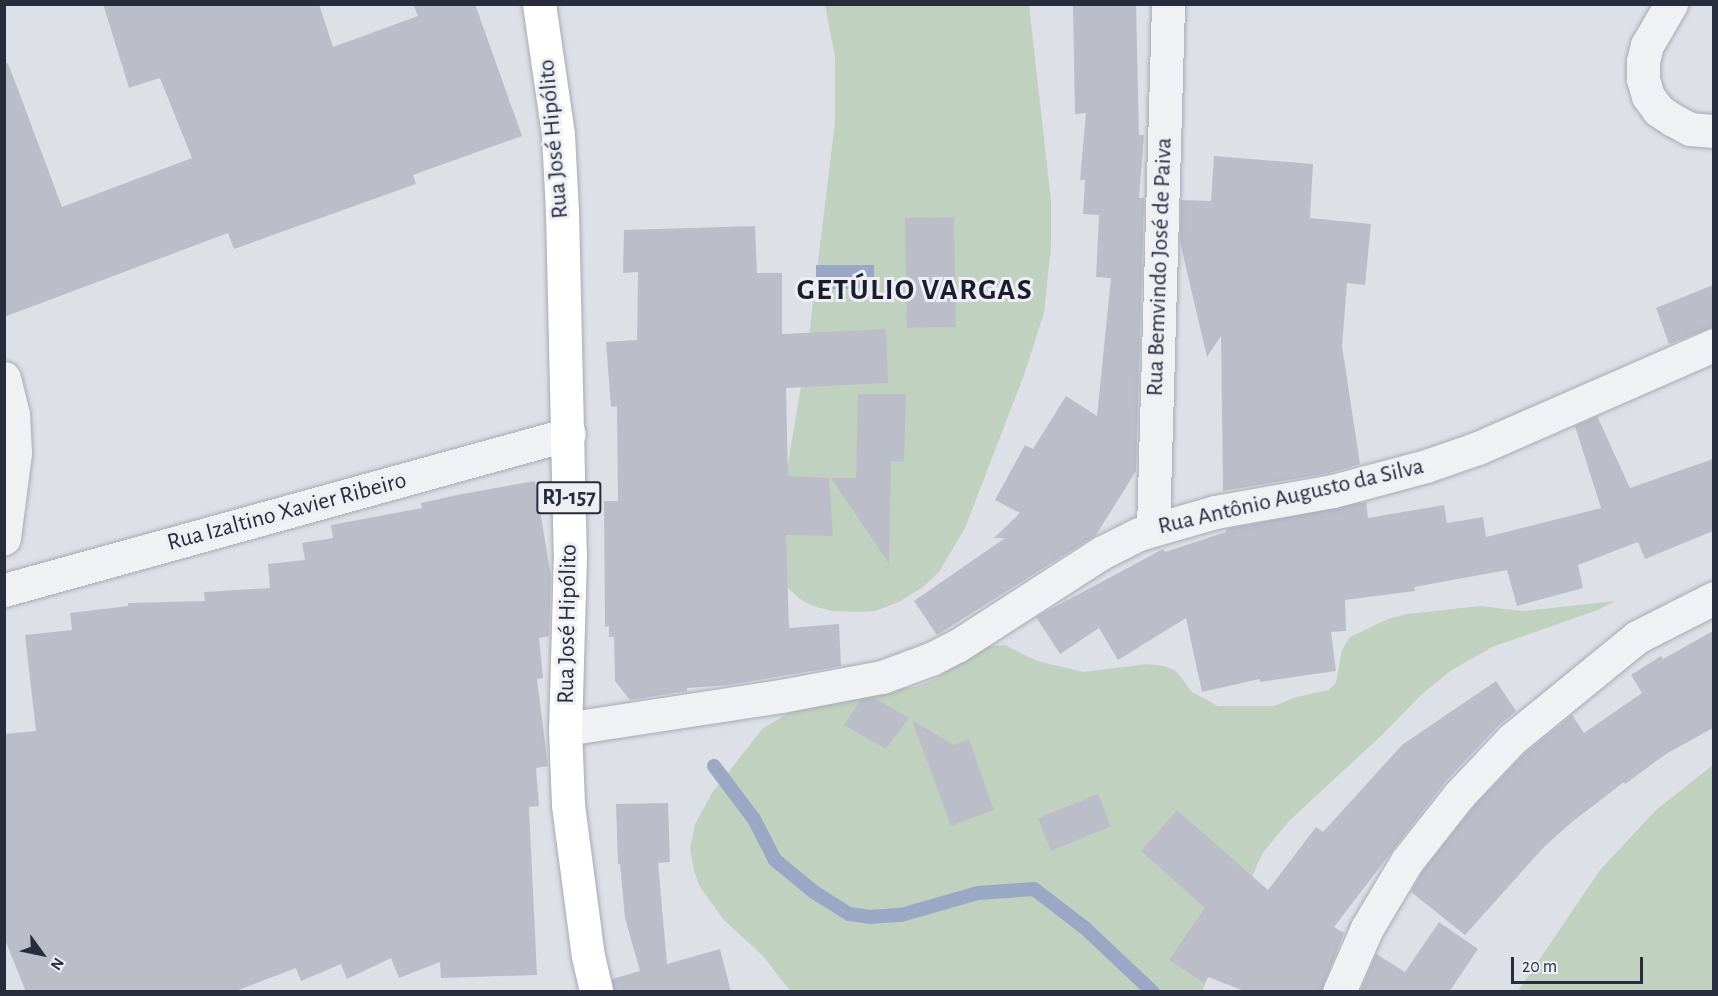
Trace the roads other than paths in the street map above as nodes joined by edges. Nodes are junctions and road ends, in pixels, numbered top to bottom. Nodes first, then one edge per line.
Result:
1 (539, 4) edge
2 (1168, 4) edge
3 (1671, 4) edge
4 (1713, 131) edge
5 (1713, 345) edge
6 (4, 378) edge
7 (568, 434) junction
8 (1153, 529) junction
9 (4, 538) edge
10 (4, 590) edge
11 (1713, 598) edge
12 (565, 729) junction
13 (596, 992) edge
14 (1339, 992) edge

1 - 7 main road, Rua José Hipólito / RJ-157
2 - 8 street, Rua Bemvindo José de Paiva
3 - 4 street
5 - 8 street, Rua Antônio Augusto da Silva
6 - 9 street
7 - 10 street, Rua Izaltino Xavier Ribeiro
7 - 12 main road, Rua José Hipólito / RJ-157
8 - 12 street, Rua Antônio Augusto da Silva
11 - 14 street
12 - 13 main road, Rua José Hipólito / RJ-157

